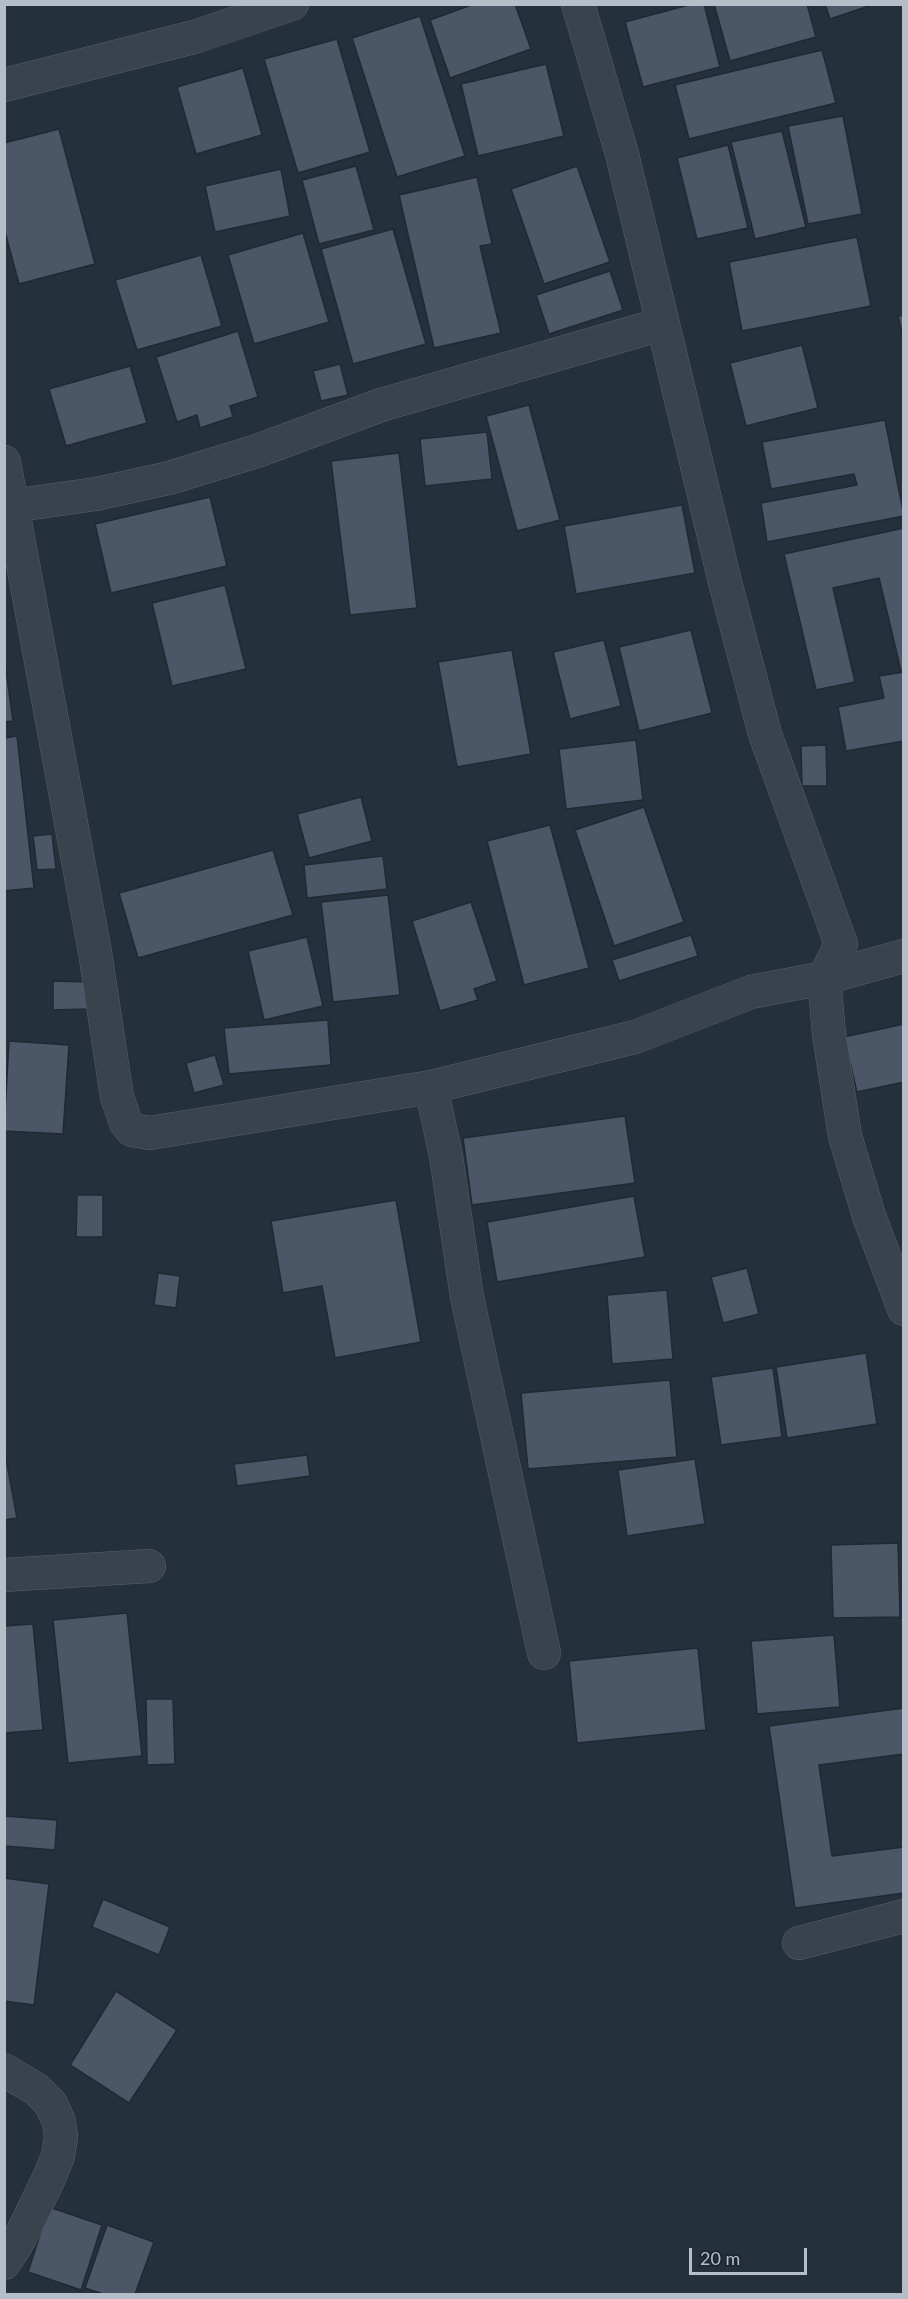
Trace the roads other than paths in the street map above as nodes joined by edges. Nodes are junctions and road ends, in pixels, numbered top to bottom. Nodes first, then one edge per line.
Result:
1 (292, 4) edge
2 (578, 4) edge
3 (4, 85) edge
4 (662, 324) junction
5 (4, 462) edge
6 (8, 506) edge
7 (903, 956) edge
8 (824, 978) junction
9 (431, 1087) junction
10 (903, 1309) edge
11 (149, 1566) dead end
12 (4, 1575) edge
13 (544, 1653) dead end
14 (903, 1917) edge
15 (799, 1943) dead end
16 (4, 2070) edge
17 (4, 2263) edge

1 - 3 street
2 - 4 street
4 - 6 street
4 - 8 street
5 - 6 street
6 - 9 street
7 - 8 street
8 - 9 street
8 - 10 street
9 - 13 street
11 - 12 street
14 - 15 street
16 - 17 street

